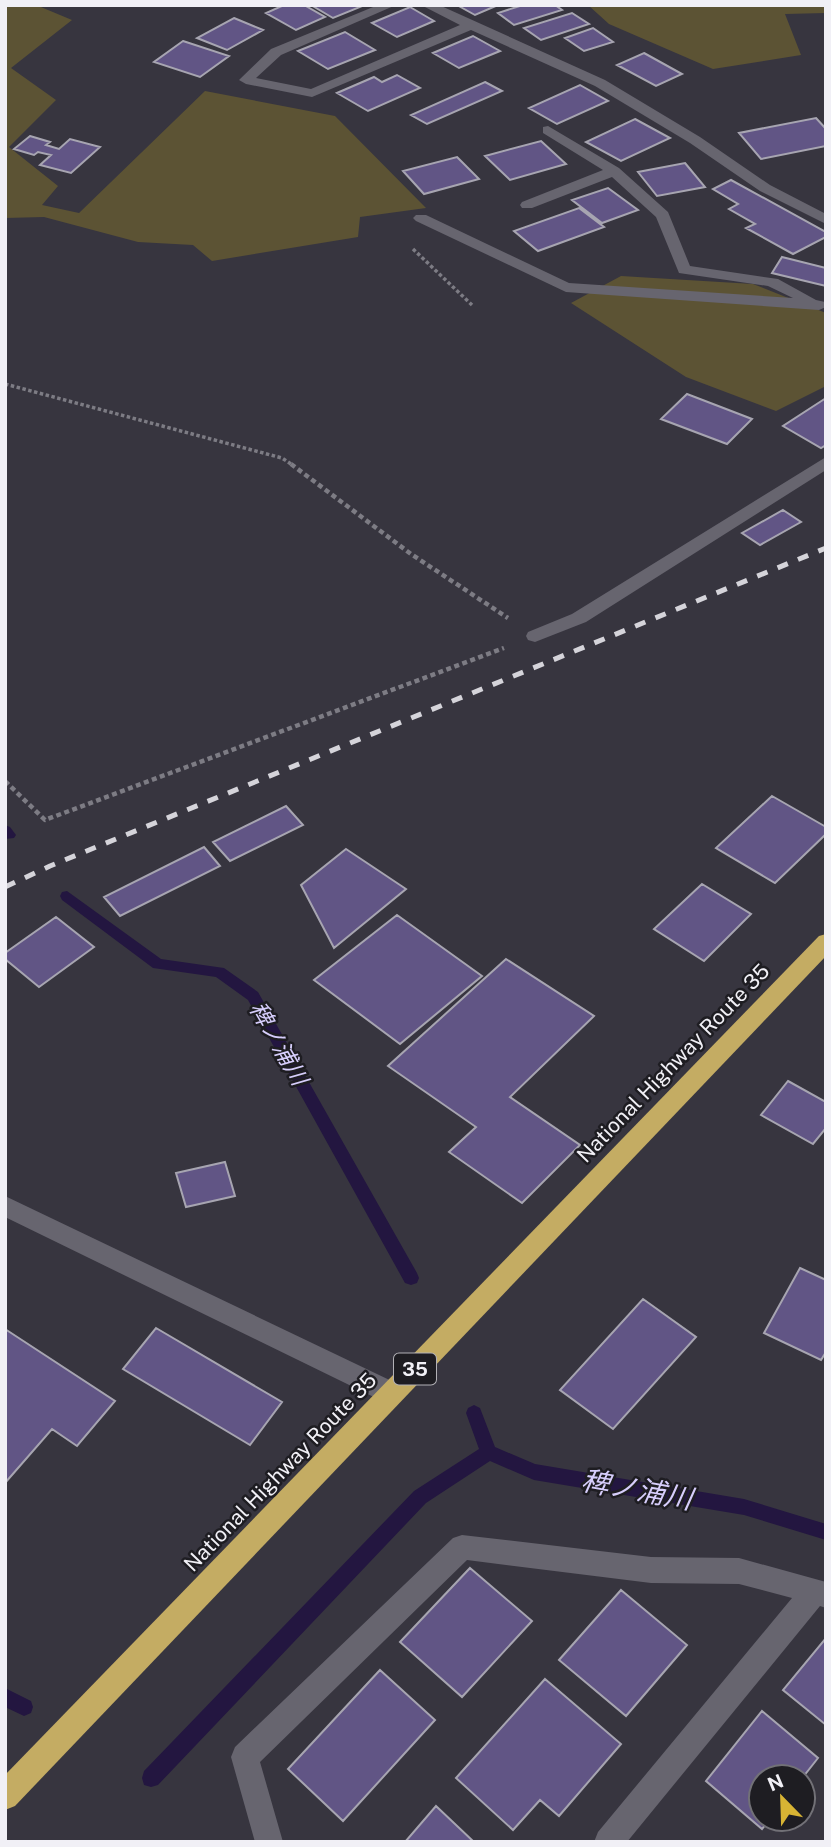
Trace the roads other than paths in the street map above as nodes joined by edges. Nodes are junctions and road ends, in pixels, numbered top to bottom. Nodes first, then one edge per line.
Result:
1 (390, 5) edge
2 (427, 5) edge
3 (471, 25) junction
4 (548, 130) dead end
5 (614, 171) junction
6 (527, 205) dead end
7 (421, 218) dead end
8 (826, 220) edge
9 (822, 306) edge
10 (826, 462) edge
11 (535, 636) road end
12 (826, 943) edge
13 (5, 1206) edge
14 (391, 1393) junction
15 (820, 1593) edge
16 (5, 1796) edge
17 (269, 1842) edge
18 (608, 1842) edge

1 - 3 street
2 - 3 street
3 - 8 street
4 - 5 street
5 - 6 street
5 - 9 street
7 - 9 street
10 - 11 street
12 - 14 highway, National Highway Route 35 / 35
13 - 14 street
14 - 16 highway, National Highway Route 35 / 35
15 - 17 street
15 - 18 street

